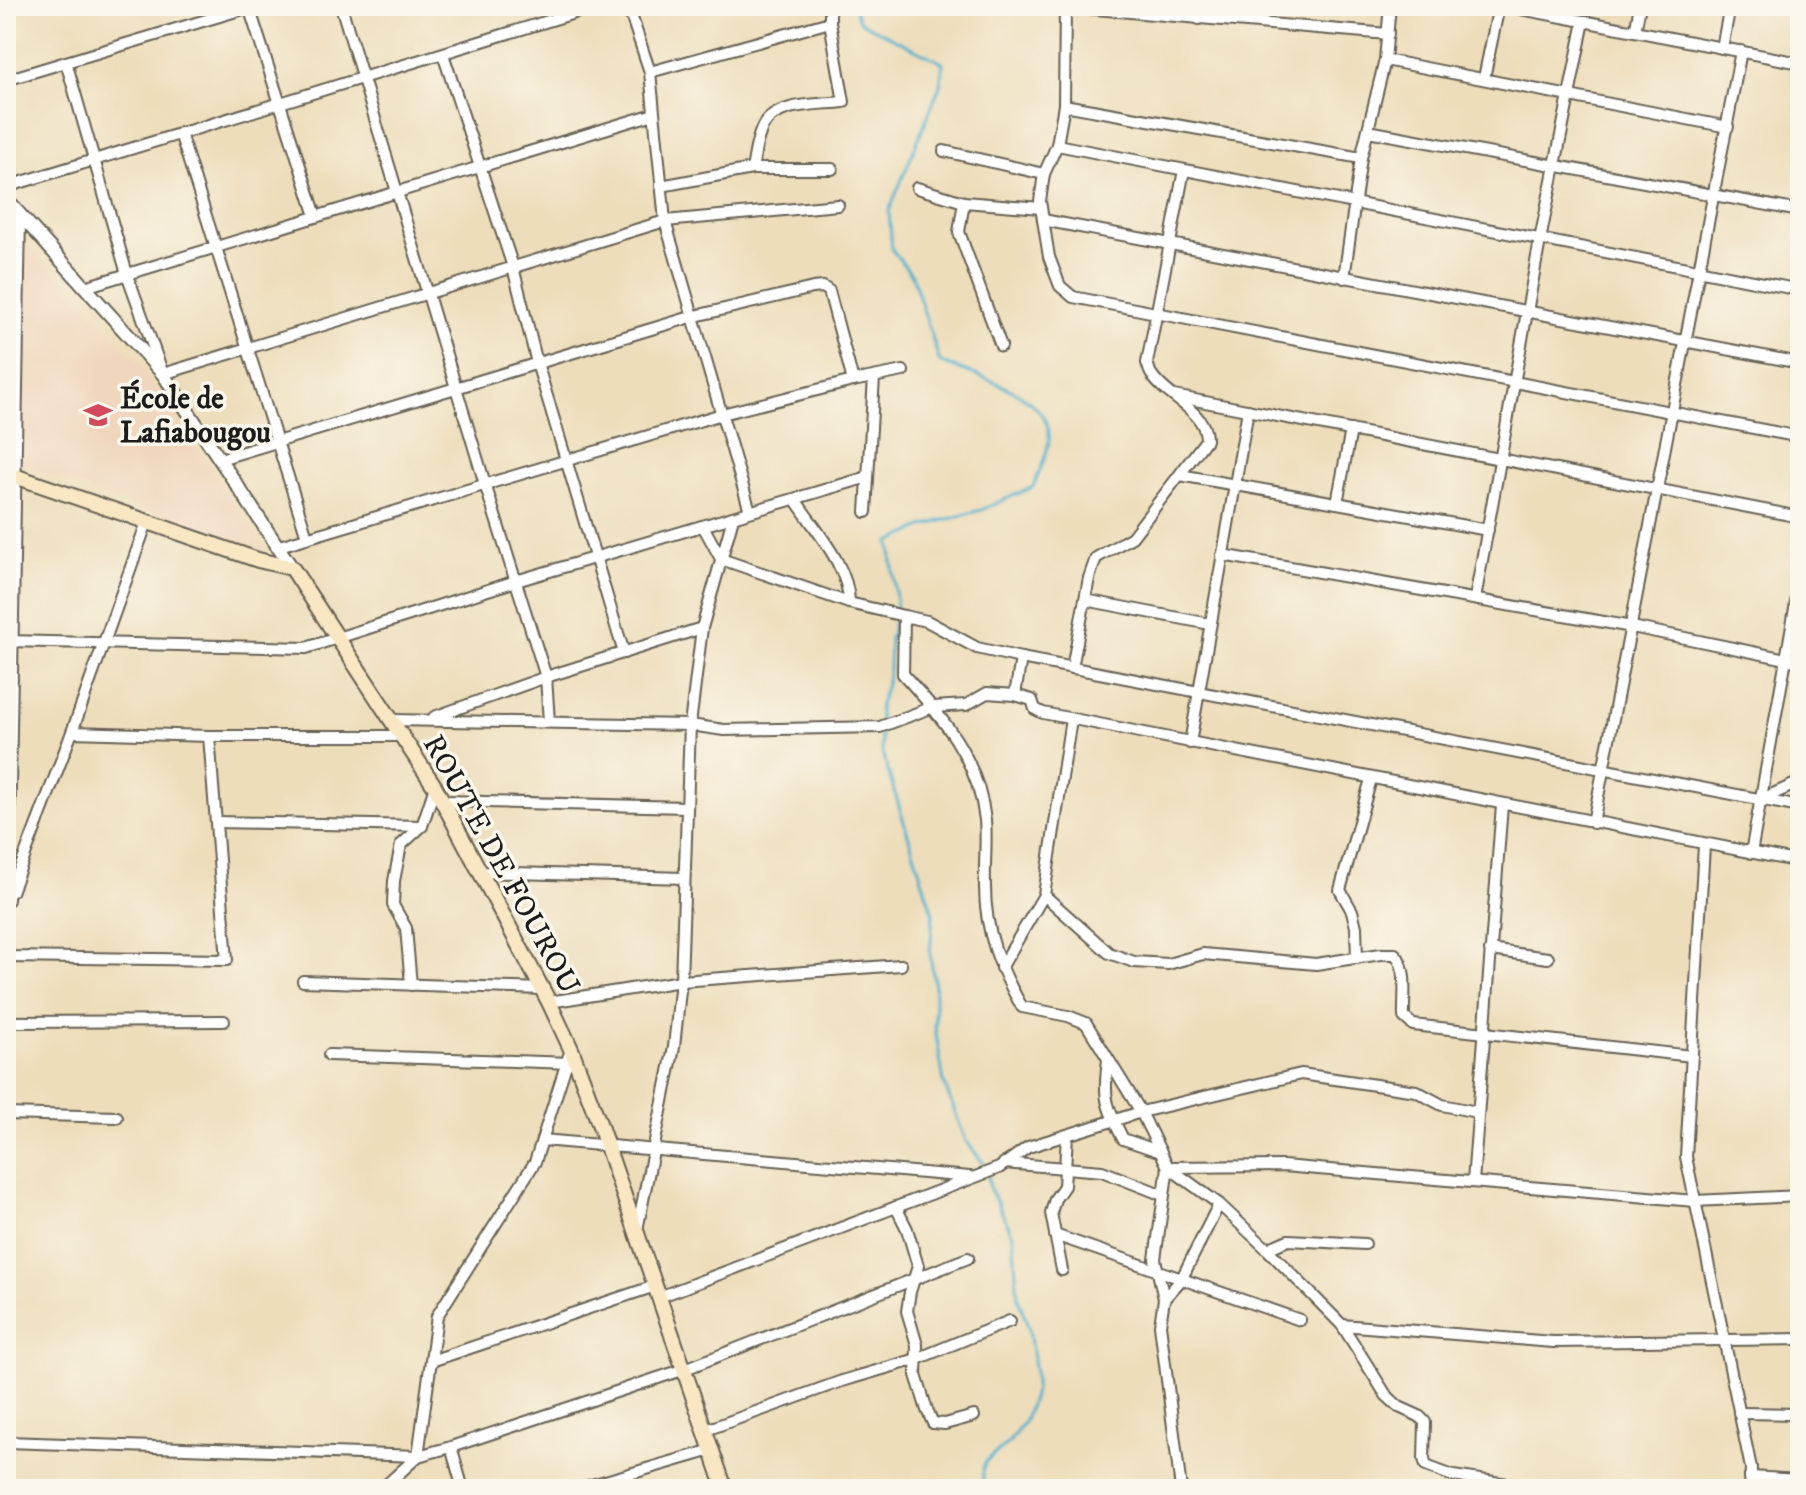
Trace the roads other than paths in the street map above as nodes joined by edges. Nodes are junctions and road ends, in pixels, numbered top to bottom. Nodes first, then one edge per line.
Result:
1 (341, 6) edge
2 (597, 6) edge
3 (628, 6) edge
4 (830, 6) edge
5 (1200, 6) edge
6 (1390, 6) edge
7 (1502, 6) edge
8 (1640, 6) edge
9 (1730, 6) edge
10 (251, 7) edge
11 (1063, 7) edge
12 (1199, 19) junction
13 (1584, 21) junction
14 (830, 22) junction
15 (1635, 31) junction
16 (1388, 34) junction
17 (1722, 48) junction
18 (1741, 51) junction
19 (443, 54) junction
20 (1385, 60) junction
21 (66, 62) junction
22 (1800, 63) edge
23 (650, 72) junction
24 (363, 78) junction
25 (1484, 78) junction
26 (6, 80) edge
27 (1569, 95) junction
28 (280, 104) junction
29 (1064, 105) junction
30 (654, 114) junction
31 (1728, 127) junction
32 (1368, 131) junction
33 (180, 133) junction
34 (1057, 145) junction
35 (944, 151) dead end
36 (1361, 158) junction
37 (92, 159) junction
38 (481, 165) junction
39 (1555, 166) junction
40 (752, 169) junction
41 (832, 169) dead end
42 (1184, 170) junction
43 (1044, 174) junction
44 (661, 186) junction
45 (6, 187) edge
46 (917, 188) dead end
47 (399, 191) junction
48 (1715, 197) junction
49 (6, 199) edge
50 (964, 202) junction
51 (1356, 204) junction
52 (838, 205) dead end
53 (1800, 211) edge
54 (1042, 214) junction
55 (316, 216) junction
56 (20, 217) junction
57 (665, 221) junction
58 (1540, 240) junction
59 (1170, 244) junction
60 (217, 247) junction
61 (513, 267) junction
62 (1701, 271) junction
63 (127, 274) junction
64 (1344, 278) junction
65 (85, 287) junction
66 (1800, 290) edge
67 (427, 292) junction
68 (1527, 313) junction
69 (1156, 314) junction
70 (691, 317) junction
71 (1687, 343) junction
72 (247, 346) junction
73 (1001, 346) dead end
74 (537, 363) junction
75 (1800, 363) edge
76 (903, 371) dead end
77 (163, 374) junction
78 (874, 377) junction
79 (853, 381) junction
80 (1515, 383) junction
81 (457, 389) junction
82 (1174, 396) junction
83 (1248, 410) junction
84 (722, 414) junction
85 (1673, 414) junction
86 (1351, 430) junction
87 (1800, 437) edge
88 (277, 442) junction
89 (1501, 458) junction
90 (220, 459) junction
91 (567, 460) junction
92 (11, 475) edge
93 (1180, 475) junction
94 (868, 477) junction
95 (485, 484) junction
96 (1235, 485) junction
97 (1659, 489) junction
98 (795, 499) junction
99 (1337, 503) junction
100 (750, 511) junction
101 (866, 512) dead end
102 (1800, 517) edge
103 (733, 518) junction
104 (147, 522) junction
105 (703, 526) junction
106 (1488, 530) junction
107 (307, 537) junction
108 (276, 547) junction
109 (1222, 555) junction
110 (596, 557) junction
111 (721, 559) junction
112 (292, 568) junction
113 (516, 581) junction
114 (1800, 581) edge
115 (1475, 599) junction
116 (1085, 600) junction
117 (849, 603) junction
118 (903, 616) junction
119 (1210, 624) junction
120 (1632, 627) junction
121 (702, 628) junction
122 (339, 637) junction
123 (8, 642) edge
124 (102, 644) junction
125 (624, 653) junction
126 (1021, 658) junction
127 (1786, 658) junction
128 (1800, 662) edge
129 (1072, 668) junction
130 (546, 677) junction
131 (1199, 693) junction
132 (1015, 695) junction
133 (933, 707) junction
134 (1071, 719) junction
135 (391, 720) junction
136 (426, 720) junction
137 (549, 722) junction
138 (690, 725) junction
139 (72, 732) junction
140 (209, 736) junction
141 (401, 736) junction
142 (1190, 743) junction
143 (1604, 770) junction
144 (1371, 779) junction
145 (1800, 782) edge
146 (439, 794) junction
147 (8, 795) edge
148 (1760, 800) junction
149 (1502, 805) junction
150 (687, 807) junction
151 (1800, 807) edge
152 (216, 822) junction
153 (1593, 823) junction
154 (422, 826) junction
155 (1800, 837) edge
156 (1704, 845) junction
157 (1751, 853) junction
158 (1777, 858) junction
159 (1798, 862) edge
160 (480, 872) junction
161 (1797, 877) edge
162 (684, 878) junction
163 (1044, 895) junction
164 (7, 903) edge
165 (1490, 950) junction
166 (6, 957) edge
167 (1357, 958) junction
168 (1548, 958) dead end
169 (901, 965) dead end
170 (1001, 968) junction
171 (303, 981) dead end
172 (681, 981) junction
173 (411, 985) junction
174 (546, 996) junction
175 (224, 1021) dead end
176 (6, 1022) edge
177 (1485, 1034) junction
178 (329, 1055) dead end
179 (1692, 1056) junction
180 (571, 1058) junction
181 (1108, 1060) junction
182 (1141, 1112) junction
183 (1477, 1112) junction
184 (6, 1114) edge
185 (117, 1117) dead end
186 (1113, 1121) junction
187 (1067, 1135) junction
188 (542, 1140) junction
189 (607, 1146) junction
190 (653, 1150) junction
191 (1161, 1152) junction
192 (1004, 1163) junction
193 (1168, 1167) junction
194 (1067, 1168) junction
195 (977, 1176) junction
196 (1473, 1182) junction
197 (1163, 1195) junction
198 (1800, 1196) edge
199 (1695, 1201) junction
200 (1219, 1204) junction
201 (896, 1207) junction
202 (636, 1233) junction
203 (1055, 1235) junction
204 (1365, 1244) dead end
205 (1267, 1249) junction
206 (968, 1258) dead end
207 (1062, 1270) dead end
208 (1159, 1272) junction
209 (916, 1278) junction
210 (1181, 1280) junction
211 (657, 1292) junction
212 (1164, 1299) junction
213 (1300, 1320) dead end
214 (1010, 1321) dead end
215 (1342, 1325) junction
216 (1722, 1338) junction
217 (1800, 1339) edge
218 (917, 1359) junction
219 (431, 1361) junction
220 (685, 1369) junction
221 (1739, 1413) junction
222 (1800, 1414) edge
223 (974, 1416) dead end
224 (706, 1430) junction
225 (6, 1442) edge
226 (451, 1447) junction
227 (712, 1450) junction
228 (418, 1456) junction
229 (1750, 1477) junction
230 (1800, 1480) edge
231 (382, 1489) edge
232 (463, 1489) edge
233 (578, 1489) edge
234 (725, 1489) edge
235 (1181, 1489) edge
236 (1521, 1489) edge
237 (1750, 1489) edge
238 (1763, 1489) edge

1 - 24 street
2 - 19 street
3 - 23 street
4 - 14 street
5 - 12 street
6 - 16 street
7 - 13 street
7 - 25 street
8 - 15 street
9 - 17 street
10 - 21 street
10 - 28 street
11 - 12 street
11 - 29 street
12 - 16 street
13 - 15 street
13 - 27 street
14 - 23 street
14 - 40 street
15 - 17 street
16 - 20 street
17 - 18 street
18 - 22 street
18 - 31 street
19 - 24 street
19 - 38 street
20 - 25 street
20 - 32 street
21 - 26 street
21 - 37 street
23 - 30 street
24 - 28 street
24 - 47 street
25 - 27 street
27 - 31 street
27 - 39 street
28 - 33 street
28 - 55 street
29 - 34 street
29 - 36 street
30 - 38 street
30 - 44 street
31 - 48 street
32 - 36 street
32 - 39 street
33 - 37 street
33 - 60 street
34 - 42 street
34 - 43 street
35 - 43 street
36 - 51 street
37 - 45 street
37 - 63 street
38 - 47 street
38 - 61 street
39 - 48 street
39 - 58 street
40 - 41 street
40 - 44 street
42 - 51 street
42 - 59 street
43 - 54 street
44 - 57 street
46 - 50 street
47 - 55 street
47 - 67 street
48 - 53 street
48 - 62 street
49 - 56 street
50 - 54 street
50 - 73 street
51 - 58 street
51 - 64 street
52 - 57 street
54 - 59 street
54 - 69 street
55 - 60 street
56 - 65 street
56 - 92 street
57 - 61 street
57 - 70 street
58 - 62 street
58 - 68 street
59 - 64 street
59 - 69 street
60 - 63 street
60 - 72 street
61 - 67 street
61 - 74 street
62 - 66 street
62 - 71 street
63 - 65 street
63 - 77 street
64 - 68 street
65 - 77 street
67 - 72 street
67 - 81 street
68 - 71 street
68 - 80 street
69 - 80 street
69 - 82 street
70 - 74 street
70 - 79 street
70 - 84 street
71 - 75 street
71 - 85 street
72 - 77 street
72 - 88 street
74 - 81 street
74 - 91 street
76 - 78 street
77 - 90 street
78 - 79 street
78 - 94 street
79 - 84 street
80 - 85 street
80 - 89 street
81 - 88 street
81 - 95 street
82 - 83 street
82 - 93 street
83 - 86 street
83 - 96 street
84 - 91 street
84 - 100 street
85 - 87 street
85 - 97 street
86 - 89 street
86 - 99 street
88 - 90 street
88 - 107 street
89 - 97 street
89 - 106 street
90 - 108 street
91 - 95 street
91 - 110 street
92 - 104 main road
92 - 123 street
93 - 96 street
93 - 116 street
94 - 98 street
94 - 101 street
95 - 107 street
95 - 113 street
96 - 99 street
96 - 109 street
97 - 102 street
97 - 120 street
98 - 100 street
98 - 117 street
99 - 106 street
100 - 103 street
103 - 105 street
103 - 111 street
104 - 112 main road
104 - 124 street
105 - 110 street
105 - 111 street
106 - 115 street
107 - 108 street
108 - 112 street
109 - 115 street
109 - 119 street
110 - 113 street
110 - 125 street
111 - 117 street
111 - 121 street
112 - 122 main road, ROUTE DE FOUROU
113 - 122 street
113 - 130 street
114 - 127 street
115 - 120 street
116 - 119 street
116 - 129 street
117 - 118 street
118 - 126 street
118 - 133 street
119 - 131 street
120 - 127 street
120 - 143 street
121 - 125 street
121 - 138 street
122 - 124 street
122 - 135 main road, ROUTE DE FOUROU
123 - 124 street
123 - 147 street
124 - 139 street
125 - 130 street
126 - 129 street
126 - 132 street
127 - 128 street
127 - 148 street
129 - 131 street
130 - 136 street
130 - 137 street
131 - 142 street
131 - 143 street
132 - 133 street
132 - 134 street
133 - 138 street
133 - 170 street
134 - 142 street
134 - 163 street
135 - 136 street
135 - 141 main road, ROUTE DE FOUROU
136 - 137 street
137 - 138 street
138 - 150 street
139 - 140 street
139 - 164 street
140 - 141 street
140 - 152 street
141 - 146 main road, ROUTE DE FOUROU
142 - 144 street
143 - 148 street
143 - 153 street
144 - 149 street
144 - 167 street
145 - 148 street
146 - 150 street
146 - 154 street
146 - 160 main road, ROUTE DE FOUROU
147 - 164 street
148 - 151 street
148 - 157 street
149 - 153 street
149 - 165 street
150 - 162 street
152 - 154 street
152 - 166 street
153 - 156 street
154 - 173 street
155 - 159 street
156 - 157 street
156 - 179 street
157 - 158 street
158 - 159 street
158 - 161 street
159 - 161 street
160 - 162 street
160 - 174 main road, ROUTE DE FOUROU
162 - 172 street
163 - 167 street
163 - 170 street
165 - 168 street
165 - 177 street
167 - 177 street
169 - 172 street
170 - 181 street
171 - 173 street
172 - 174 street
172 - 190 street
173 - 174 street
174 - 180 main road, ROUTE DE FOUROU
175 - 176 street
177 - 179 street
177 - 183 street
178 - 180 street
179 - 199 street
180 - 188 street
180 - 189 main road, ROUTE DE FOUROU
181 - 182 street
181 - 186 street
182 - 183 street
182 - 186 street
182 - 191 street
183 - 196 street
184 - 185 street
186 - 187 street
186 - 191 street
187 - 192 street
187 - 194 street
188 - 189 street
188 - 219 street
189 - 190 street
189 - 202 main road, ROUTE DE FOUROU
190 - 195 street
190 - 202 street
191 - 193 street
192 - 194 street
192 - 195 street
193 - 196 street
193 - 197 street
193 - 200 street
194 - 197 street
194 - 203 street
195 - 201 street
196 - 199 street
197 - 208 street
198 - 199 street
199 - 216 street
200 - 205 street
200 - 210 street
201 - 209 street
201 - 211 street
202 - 211 main road, ROUTE DE FOUROU
203 - 207 street
203 - 208 street
204 - 205 street
205 - 215 street
206 - 209 street
208 - 210 street
208 - 212 street
209 - 218 street
209 - 220 street
210 - 212 street
210 - 213 street
211 - 219 street
211 - 220 main road, ROUTE DE FOUROU
212 - 235 street
214 - 218 street
215 - 216 street
215 - 236 street
216 - 217 street
216 - 221 street
218 - 223 street
218 - 224 street
219 - 228 street
220 - 224 main road, ROUTE DE FOUROU
220 - 226 street
221 - 222 street
221 - 229 street
224 - 227 main road, ROUTE DE FOUROU
225 - 228 street
226 - 228 street
226 - 232 street
227 - 233 street
227 - 234 main road, ROUTE DE FOUROU
228 - 231 street
229 - 230 street
229 - 237 street
229 - 238 street

